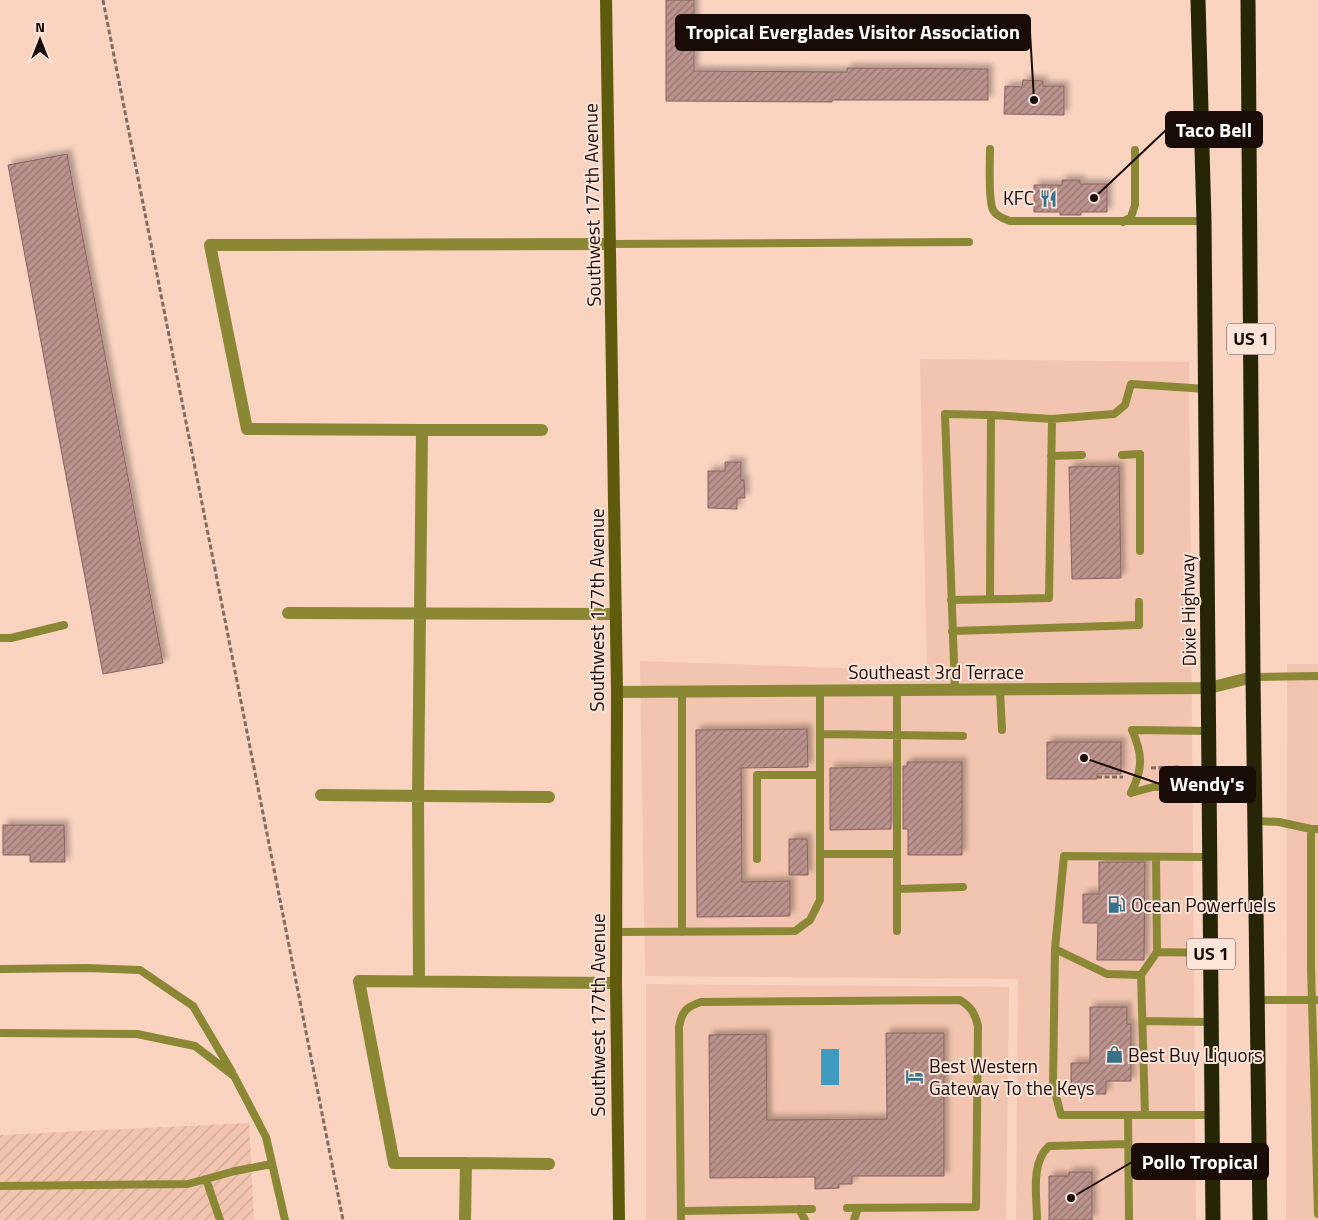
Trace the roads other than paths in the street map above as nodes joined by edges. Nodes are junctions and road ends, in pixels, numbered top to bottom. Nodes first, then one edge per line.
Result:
1 (606, 0) edge
2 (1198, 0) edge
3 (1248, 0) edge
4 (990, 148) dead end
5 (1135, 150) dead end
6 (1204, 221) junction
7 (1123, 222) junction
8 (969, 242) dead end
9 (611, 244) junction
10 (1206, 389) junction
11 (991, 415) junction
12 (1052, 419) junction
13 (422, 430) junction
14 (542, 430) dead end
15 (1082, 455) dead end
16 (1122, 455) dead end
17 (1051, 456) junction
18 (1140, 551) dead end
19 (990, 599) junction
20 (951, 600) junction
21 (1139, 602) dead end
22 (288, 613) dead end
23 (420, 613) junction
24 (616, 614) junction
25 (64, 625) dead end
26 (952, 631) junction
27 (0, 638) edge
28 (1318, 676) edge
29 (1253, 677) junction
30 (1209, 688) junction
31 (820, 691) junction
32 (898, 691) junction
33 (955, 691) junction
34 (1000, 691) junction
35 (617, 692) junction
36 (682, 692) junction
37 (1002, 730) dead end
38 (1209, 732) junction
39 (820, 734) junction
40 (898, 735) junction
41 (963, 736) dead end
42 (820, 775) junction
43 (1210, 786) junction
44 (321, 795) dead end
45 (418, 796) junction
46 (549, 797) dead end
47 (1256, 821) junction
48 (1314, 829) edge
49 (820, 854) junction
50 (898, 854) junction
51 (1156, 857) junction
52 (1209, 857) junction
53 (757, 859) dead end
54 (963, 887) dead end
55 (898, 889) junction
56 (898, 930) dead end
57 (616, 932) junction
58 (682, 932) junction
59 (1055, 949) junction
60 (1158, 952) junction
61 (1211, 953) junction
62 (0, 969) edge
63 (1141, 975) junction
64 (419, 981) junction
65 (616, 983) junction
66 (1256, 1000) junction
67 (1315, 1000) edge
68 (1143, 1022) junction
69 (1211, 1022) junction
70 (0, 1033) edge
71 (234, 1076) junction
72 (1317, 1114) edge
73 (1128, 1115) junction
74 (1146, 1115) junction
75 (1212, 1115) junction
76 (1128, 1144) junction
77 (466, 1162) junction
78 (272, 1164) junction
79 (549, 1164) dead end
80 (1318, 1170) edge
81 (206, 1179) junction
82 (0, 1186) edge
83 (848, 1208) dead end
84 (858, 1208) junction
85 (799, 1209) junction
86 (812, 1209) dead end
87 (681, 1211) junction
88 (1318, 1214) edge
89 (220, 1220) edge
90 (285, 1220) edge
91 (466, 1220) edge
92 (619, 1220) edge
93 (681, 1220) edge
94 (805, 1220) edge
95 (854, 1220) edge
96 (1037, 1220) edge
97 (1130, 1220) edge
98 (1213, 1220) edge
99 (1260, 1220) edge

1 - 9 main road, Southwest 177th Avenue
2 - 6 highway, Dixie Highway / US 1
3 - 29 highway, US 1
4 - 7 lane
5 - 7 lane
6 - 7 lane
6 - 10 highway, Dixie Highway / US 1
8 - 9 lane
9 - 13 street
9 - 24 main road, Southwest 177th Avenue
10 - 12 lane
10 - 30 highway, Dixie Highway / US 1
11 - 12 lane
11 - 19 lane
11 - 20 lane
12 - 17 lane
13 - 14 street
13 - 23 street
15 - 17 lane
16 - 18 lane
17 - 19 lane
19 - 20 lane
20 - 26 lane
21 - 26 lane
22 - 23 street
23 - 24 street
23 - 45 street
24 - 35 main road, Southwest 177th Avenue
25 - 27 lane
26 - 33 lane
28 - 29 lane
29 - 30 street, Southeast 3rd Terrace
29 - 47 highway, US 1
30 - 34 street, Southeast 3rd Terrace
30 - 38 highway, Dixie Highway / US 1
31 - 32 street, Southeast 3rd Terrace
31 - 36 street, Southeast 3rd Terrace
31 - 39 lane
32 - 33 street, Southeast 3rd Terrace
32 - 40 lane
33 - 34 street, Southeast 3rd Terrace
34 - 37 lane
35 - 36 street, Southeast 3rd Terrace
35 - 57 main road, Southwest 177th Avenue
36 - 58 lane
38 - 43 highway, Dixie Highway / US 1
38 - 43 lane
39 - 40 lane
39 - 42 lane
40 - 41 lane
40 - 50 lane
42 - 49 lane
42 - 53 lane
43 - 52 highway, Dixie Highway / US 1
44 - 45 street
45 - 46 street
45 - 64 street
47 - 48 lane
47 - 66 highway, US 1
48 - 67 lane
49 - 50 lane
49 - 58 lane
50 - 55 lane
51 - 52 lane
51 - 59 lane
51 - 60 lane
52 - 61 highway, Dixie Highway / US 1
54 - 55 lane
55 - 56 lane
57 - 58 lane
57 - 65 main road, Southwest 177th Avenue
59 - 63 lane
59 - 73 lane
60 - 61 lane
60 - 63 lane
61 - 69 highway, Dixie Highway / US 1
62 - 71 lane
63 - 68 lane
64 - 65 street
64 - 77 street
65 - 92 main road, Southwest 177th Avenue
66 - 67 lane
66 - 99 highway, US 1
67 - 72 lane
68 - 69 lane
68 - 74 lane
69 - 75 highway, Dixie Highway / US 1
70 - 71 lane
71 - 78 lane
72 - 80 lane
73 - 74 lane
73 - 76 lane
74 - 75 lane
75 - 98 highway, Dixie Highway / US 1
76 - 96 lane
76 - 97 lane
77 - 79 street
77 - 91 street
78 - 81 lane
78 - 90 lane
80 - 88 lane
81 - 82 lane
81 - 89 lane
83 - 84 lane
84 - 87 lane
84 - 95 lane
85 - 86 lane
85 - 87 lane
85 - 94 lane
87 - 93 lane

